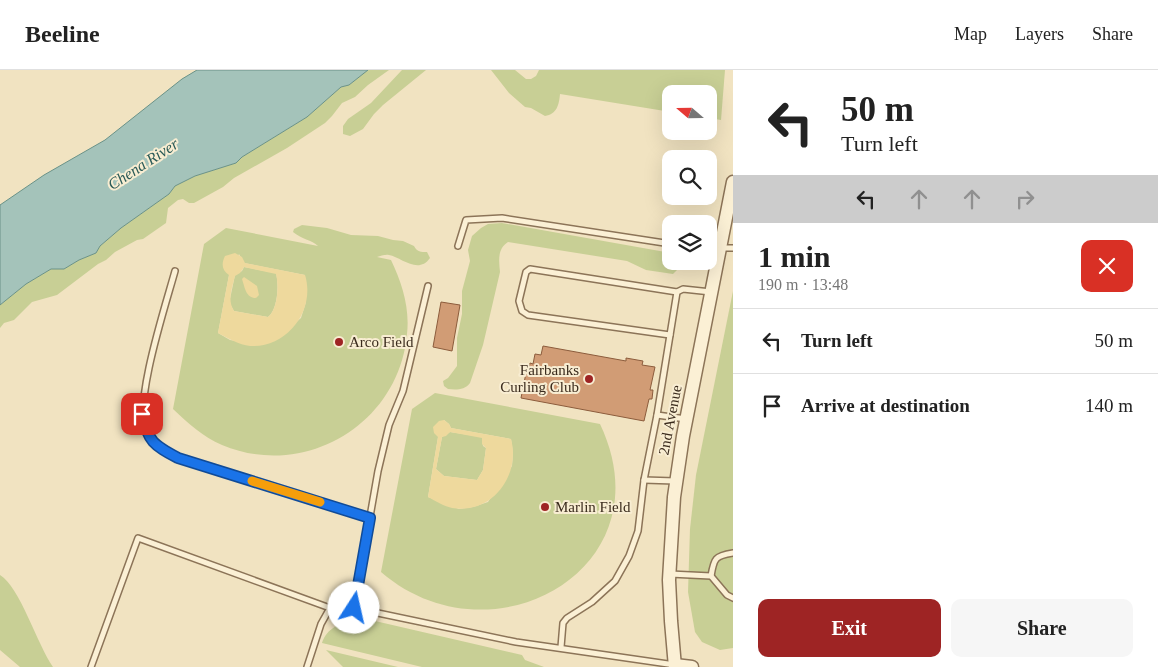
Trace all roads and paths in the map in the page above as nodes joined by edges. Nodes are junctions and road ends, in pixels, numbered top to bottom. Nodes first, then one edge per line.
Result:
1 (733, 182) edge
2 (662, 243) edge
3 (458, 246) dead end
4 (721, 248) edge
5 (175, 271) dead end
6 (428, 286) dead end
7 (677, 292) junction
8 (712, 292) junction
9 (670, 335) junction
10 (657, 415) junction
11 (687, 419) junction
12 (644, 480) junction
13 (676, 481) junction
14 (370, 518) junction
15 (733, 553) edge
16 (670, 574) junction
17 (711, 576) junction
18 (733, 598) edge
19 (330, 608) junction
20 (354, 608) junction
21 (561, 647) junction
22 (675, 666) edge
23 (91, 667) edge
24 (307, 667) edge
25 (692, 667) edge

1 - 4 street, 2nd Avenue
2 - 3 lane
4 - 8 street, 2nd Avenue
5 - 14 lane
6 - 14 lane
7 - 8 lane
7 - 9 lane
7 - 9 lane
8 - 11 street, 2nd Avenue
9 - 10 lane
10 - 11 lane
10 - 12 lane
11 - 13 street, 2nd Avenue
12 - 13 lane
12 - 21 lane
13 - 16 street, 2nd Avenue
14 - 20 lane
15 - 17 lane
16 - 17 lane
16 - 22 street, 2nd Avenue
17 - 18 lane
19 - 20 lane
19 - 23 lane
19 - 24 lane
20 - 21 lane
21 - 22 lane
22 - 25 street

